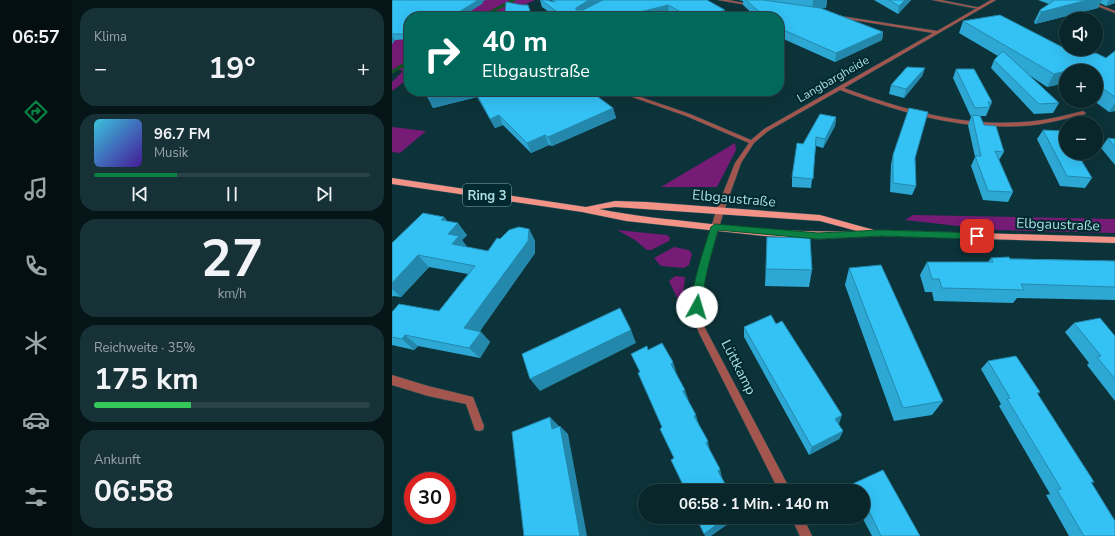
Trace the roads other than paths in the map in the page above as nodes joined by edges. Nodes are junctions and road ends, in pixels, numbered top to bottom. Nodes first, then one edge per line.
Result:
1 (720, 0) edge
2 (934, 0) edge
3 (994, 0) edge
4 (1084, 0) edge
5 (761, 6) edge
6 (979, 8) junction
7 (1115, 12) edge
8 (829, 15) edge
9 (938, 32) junction
10 (840, 88) junction
11 (633, 96) edge
12 (1083, 113) dead end
13 (752, 142) junction
14 (392, 181) edge
15 (582, 208) junction
16 (720, 211) junction
17 (715, 227) junction
18 (881, 233) junction
19 (1115, 240) edge
20 (392, 380) edge
21 (479, 426) dead end
22 (781, 484) edge
23 (800, 524) edge
24 (806, 536) edge

1 - 5 street
2 - 6 street
3 - 6 street, Langbargheide
4 - 7 street
6 - 9 street, Langbargheide
8 - 9 street
9 - 10 street, Langbargheide
10 - 12 street
10 - 13 street, Langbargheide
11 - 13 street
13 - 16 street, Langbargheide
14 - 15 main road, Elbgaustraße / Ring 3
15 - 16 main road, Elbgaustraße / Ring 3
15 - 17 main road, Elbgaustraße / Ring 3
16 - 17 street, Lüttkamp
16 - 18 main road, Elbgaustraße / Ring 3
17 - 18 main road, Elbgaustraße / Ring 3
17 - 22 street, Lüttkamp
18 - 19 main road, Elbgaustraße / Ring 3
20 - 21 street
23 - 24 street

